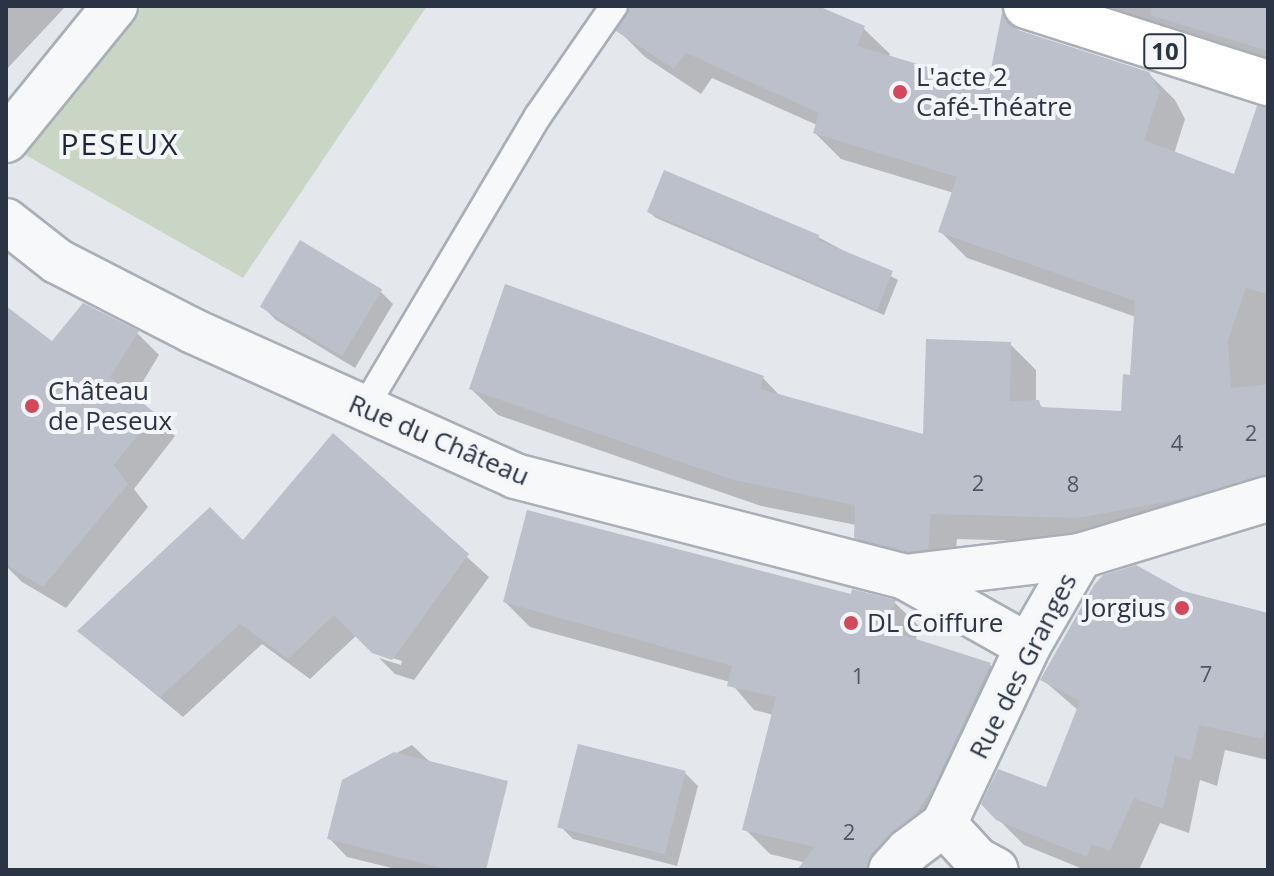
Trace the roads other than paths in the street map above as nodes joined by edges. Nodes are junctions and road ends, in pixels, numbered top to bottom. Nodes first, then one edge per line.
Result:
1 (115, 6) edge
2 (614, 6) edge
3 (1052, 10) edge
4 (1268, 83) edge
5 (6, 140) edge
6 (6, 221) edge
7 (365, 407) junction
8 (1268, 499) edge
9 (1080, 556) junction
10 (905, 577) junction
11 (1028, 646) junction
12 (944, 824) junction
13 (891, 870) edge
14 (996, 870) edge

1 - 5 street
2 - 7 lane
3 - 4 main road, 10
6 - 7 street, Rue du Château
7 - 10 street, Rue du Château
8 - 9 street, Rue des Granges
9 - 10 street, Rue du Château
9 - 11 street, Rue des Granges
10 - 11 street, Rue du Château
11 - 12 street, Rue des Granges
12 - 13 street
12 - 14 street

